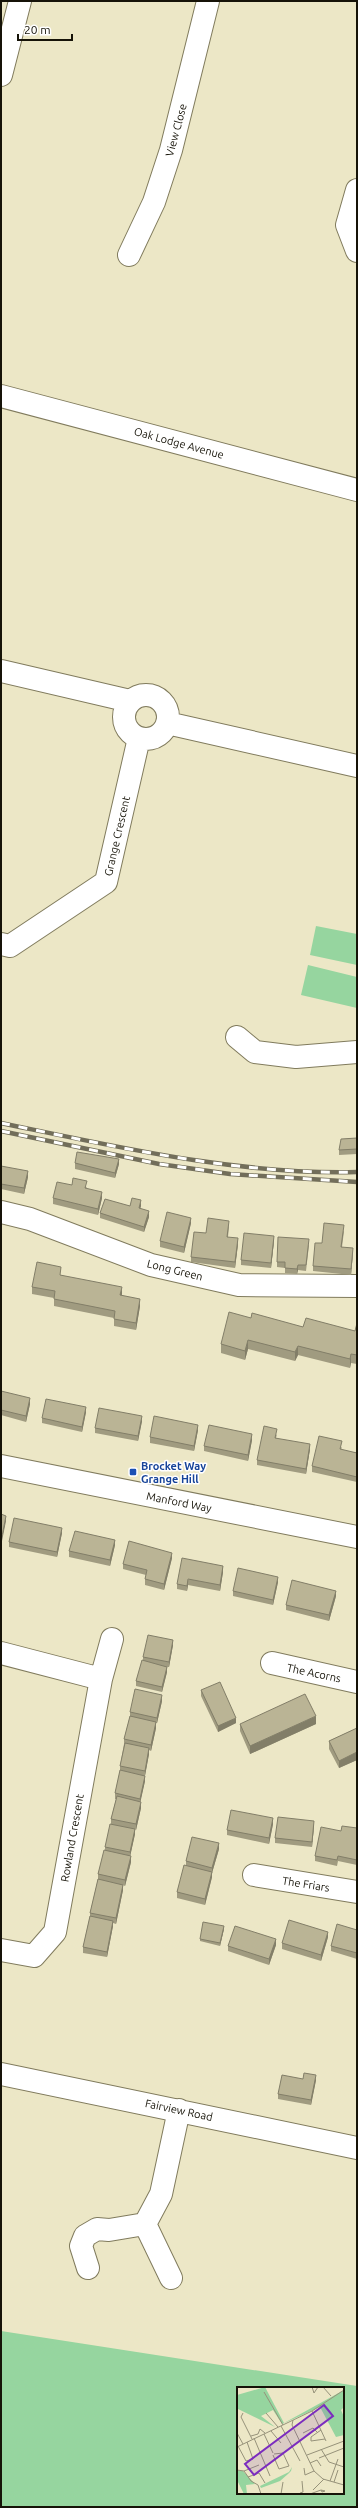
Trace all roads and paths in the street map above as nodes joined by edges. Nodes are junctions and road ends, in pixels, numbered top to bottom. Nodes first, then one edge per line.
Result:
1 (20, 1) edge
2 (208, 1) edge
3 (1, 75) edge
4 (357, 190) edge
5 (357, 251) edge
6 (129, 255) dead end
7 (1, 396) edge
8 (357, 490) edge
9 (1, 671) edge
10 (130, 701) junction
11 (167, 723) junction
12 (138, 738) junction
13 (357, 766) edge
14 (1, 944) edge
15 (237, 1037) dead end
16 (357, 1052) edge
17 (1, 1212) edge
18 (357, 1286) edge
19 (1, 1466) edge
20 (357, 1537) edge
21 (112, 1639) dead end
22 (1, 1653) edge
23 (272, 1663) dead end
24 (101, 1679) junction
25 (357, 1682) edge
26 (254, 1875) dead end
27 (357, 1892) edge
28 (1, 1950) edge
29 (1, 2074) edge
30 (179, 2110) junction
31 (357, 2148) edge
32 (145, 2224) junction
33 (88, 2268) dead end
34 (171, 2278) dead end

1 - 3 street
2 - 6 street, View Close
4 - 5 street
7 - 8 street, Oak Lodge Avenue
9 - 10 street
10 - 11 street
10 - 12 street
11 - 12 street
11 - 13 street
12 - 14 street, Grange Crescent
15 - 16 street
17 - 18 street, Long Green
19 - 20 street, Manford Way
21 - 24 street, Rowland Crescent
22 - 24 street
23 - 25 street, The Acorns
24 - 28 street, Rowland Crescent
26 - 27 street, The Friars
29 - 30 street, Fairview Road
30 - 31 street, Fairview Road
30 - 32 street
32 - 33 street
32 - 34 street

